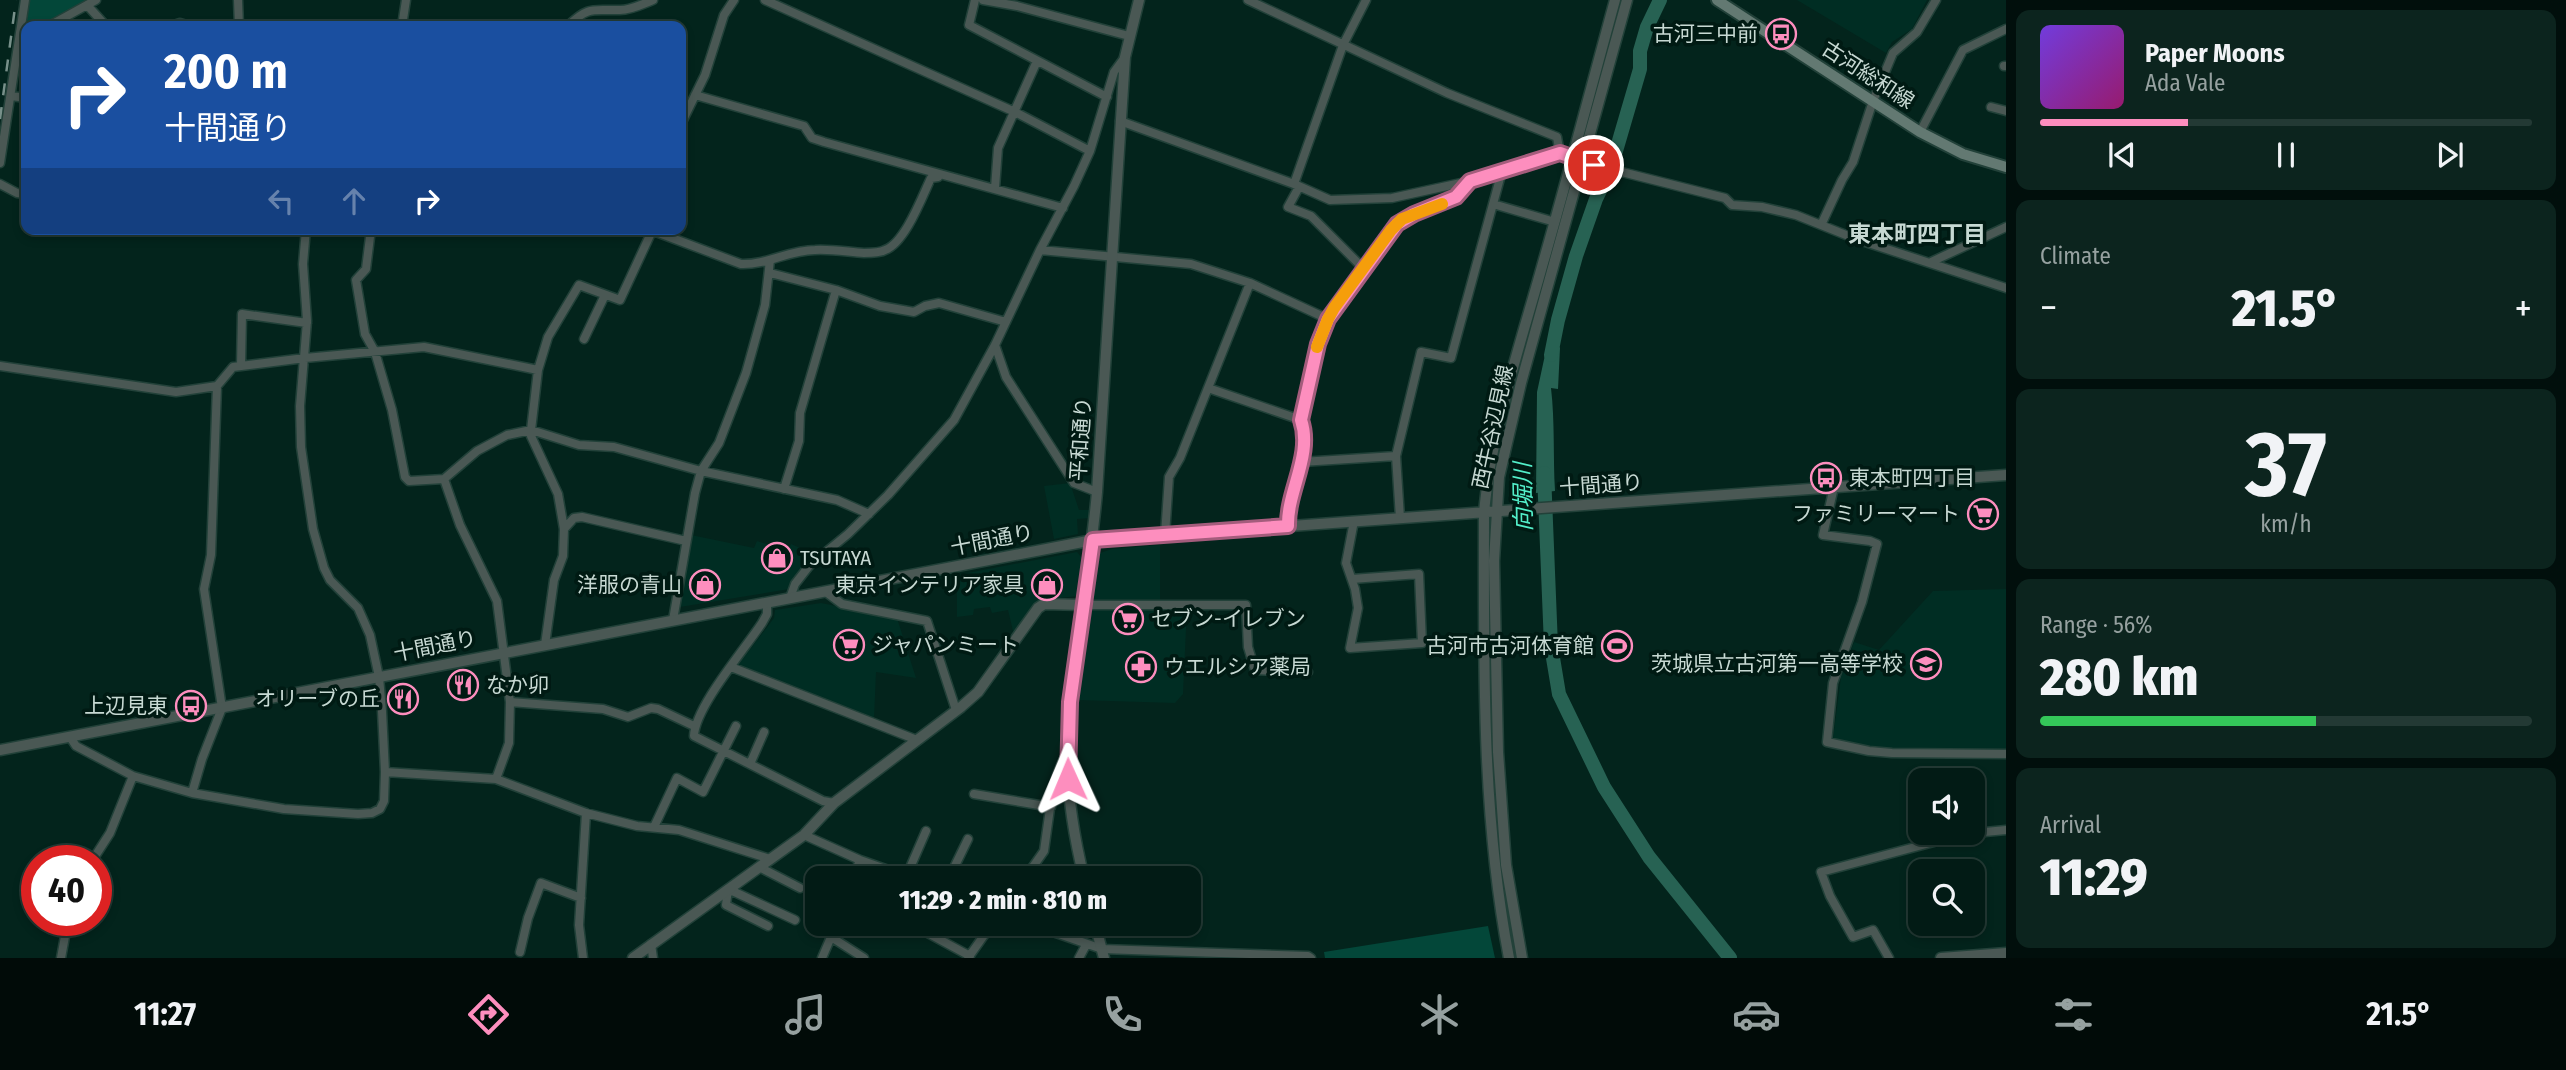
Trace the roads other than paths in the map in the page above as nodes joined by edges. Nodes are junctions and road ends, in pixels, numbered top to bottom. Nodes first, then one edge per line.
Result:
1 (25, 0) edge
2 (96, 0) edge
3 (238, 0) edge
4 (406, 0) edge
5 (653, 0) edge
6 (734, 0) edge
7 (765, 0) edge
8 (975, 0) edge
9 (983, 0) edge
10 (1139, 0) edge
11 (1248, 0) edge
12 (1366, 0) edge
13 (1615, 0) edge
14 (1627, 0) edge
15 (1717, 0) edge
16 (1936, 0) edge
17 (87, 5) junction
18 (22, 21) edge
19 (58, 21) edge
20 (101, 21) edge
21 (239, 21) edge
22 (403, 21) edge
23 (573, 21) edge
24 (21, 29) edge
25 (2006, 29) edge
26 (1129, 36) junction
27 (1343, 45) junction
28 (21, 48) edge
29 (18, 51) junction
30 (1125, 57) junction
31 (1037, 61) junction
32 (695, 95) junction
33 (10, 96) junction
34 (21, 97) edge
35 (1107, 97) junction
36 (1873, 101) junction
37 (1991, 107) dead end
38 (1014, 111) junction
39 (2006, 111) edge
40 (686, 114) edge
41 (1120, 121) junction
42 (1920, 132) junction
43 (1090, 151) junction
44 (1560, 153) junction
45 (1571, 159) junction
46 (1582, 162) junction
47 (0, 163) edge
48 (2006, 167) edge
49 (1503, 171) junction
50 (941, 176) junction
51 (1470, 181) junction
52 (0, 184) edge
53 (1296, 186) junction
54 (995, 188) junction
55 (21, 193) edge
56 (1493, 204) junction
57 (1063, 208) junction
58 (1555, 222) junction
59 (1822, 223) junction
60 (2006, 227) edge
61 (305, 235) edge
62 (369, 235) edge
63 (648, 235) edge
64 (663, 235) edge
65 (1040, 250) junction
66 (1112, 257) junction
67 (770, 260) junction
68 (1931, 262) junction
69 (1364, 269) junction
70 (769, 273) junction
71 (1250, 283) junction
72 (2006, 288) edge
73 (835, 290) junction
74 (605, 295) junction
75 (1328, 319) junction
76 (1006, 322) junction
77 (307, 323) junction
78 (584, 339) dead end
79 (995, 345) junction
80 (375, 352) junction
81 (305, 358) junction
82 (0, 366) edge
83 (241, 366) junction
84 (538, 370) junction
85 (217, 386) junction
86 (1208, 388) junction
87 (1301, 420) junction
88 (531, 430) junction
89 (1396, 456) junction
90 (1301, 462) junction
91 (701, 471) junction
92 (2006, 475) edge
93 (444, 479) junction
94 (1834, 487) junction
95 (784, 489) junction
96 (1097, 492) junction
97 (1496, 511) junction
98 (1483, 512) junction
99 (869, 514) junction
100 (1400, 518) junction
101 (1354, 521) junction
102 (1288, 526) junction
103 (564, 528) junction
104 (1165, 535) junction
105 (1093, 540) junction
106 (686, 541) junction
107 (1352, 579) junction
108 (826, 592) junction
109 (790, 598) junction
110 (768, 603) junction
111 (1084, 605) junction
112 (673, 620) junction
113 (545, 645) junction
114 (504, 653) junction
115 (731, 667) junction
116 (1308, 672) dead end
117 (379, 677) junction
118 (510, 702) junction
119 (222, 708) junction
120 (956, 710) junction
121 (694, 726) junction
122 (736, 726) dead end
123 (764, 732) dead end
124 (70, 737) junction
125 (917, 740) junction
126 (0, 750) edge
127 (724, 751) junction
128 (2006, 754) edge
129 (750, 764) junction
130 (385, 772) junction
131 (133, 776) junction
132 (496, 779) junction
133 (1068, 779) junction
134 (192, 793) junction
135 (974, 794) dead end
136 (834, 803) junction
137 (1051, 807) junction
138 (586, 813) junction
139 (654, 827) junction
140 (2006, 830) edge
141 (926, 831) dead end
142 (804, 835) junction
143 (968, 839) dead end
144 (102, 845) edge
145 (770, 859) junction
146 (860, 860) junction
147 (858, 866) edge
148 (876, 866) edge
149 (913, 866) edge
150 (955, 866) edge
151 (1033, 866) edge
152 (1081, 866) edge
153 (759, 867) junction
154 (800, 888) dead end
155 (728, 889) junction
156 (581, 898) junction
157 (795, 920) dead end
158 (768, 926) dead end
159 (65, 936) edge
160 (932, 936) edge
161 (984, 936) edge
162 (1062, 936) edge
163 (1098, 936) edge
164 (831, 937) joint
165 (651, 944) junction
166 (1086, 945) junction
167 (520, 952) dead end
168 (2006, 953) edge
169 (1103, 954) edge
170 (1159, 954) edge
171 (969, 957) edge
172 (61, 958) edge
173 (583, 958) edge
174 (633, 958) edge
175 (653, 958) edge
176 (822, 958) edge
177 (864, 958) edge
178 (1079, 958) edge
179 (1311, 958) edge
180 (1509, 958) edge
181 (1522, 958) edge
182 (1889, 958) edge
183 (1941, 958) edge

1 - 18 street
2 - 17 street
3 - 21 street
4 - 22 street
5 - 23 street
6 - 32 street
7 - 38 street
8 - 31 street
9 - 26 street
10 - 26 street, 平和通り
11 - 27 street
12 - 27 street
13 - 45 street, 西牛谷辺見線
14 - 46 street, 西牛谷辺見線
15 - 36 main road, 古河総和線
16 - 36 street
17 - 19 street
17 - 20 street
24 - 29 street
25 - 42 street
26 - 30 street, 平和通り
27 - 44 street
27 - 53 street
28 - 29 street
29 - 33 street
30 - 35 street
30 - 41 street, 平和通り
31 - 35 street
31 - 38 street
32 - 40 street
32 - 50 street
33 - 34 street
33 - 47 street
35 - 43 street
36 - 42 main road, 古河総和線
36 - 59 street
37 - 39 street
38 - 43 street
38 - 54 street
41 - 53 street
41 - 66 street, 平和通り
42 - 48 main road, 古河総和線
43 - 57 street
44 - 45 street
44 - 49 street
45 - 46 street
45 - 58 street, 西牛谷辺見線
46 - 59 street
46 - 97 street, 西牛谷辺見線
49 - 51 street
49 - 56 street
50 - 54 street
50 - 67 street
51 - 53 street
51 - 69 street
52 - 55 street
53 - 69 street
54 - 57 street
56 - 58 street
56 - 89 street
57 - 65 street
58 - 98 street, 西牛谷辺見線
59 - 68 street
60 - 68 street
61 - 77 street
62 - 80 street
63 - 74 street
64 - 67 street
65 - 66 street
65 - 76 street
66 - 71 street
66 - 96 street, 平和通り
67 - 70 street
68 - 72 street
69 - 75 street
70 - 73 street
70 - 91 street
71 - 75 street
71 - 86 street
73 - 76 street
73 - 95 street
74 - 78 street
74 - 84 street
75 - 87 street
76 - 79 street
77 - 81 street
77 - 83 street
79 - 96 street
79 - 99 street
80 - 81 street
80 - 84 street
80 - 93 street
81 - 83 street
81 - 117 street
82 - 85 street
83 - 85 street
84 - 88 street
85 - 119 street
86 - 87 street
86 - 104 street
87 - 90 street
88 - 91 street
88 - 93 street
88 - 103 street
89 - 90 street
89 - 100 street
90 - 102 street
91 - 95 street
91 - 106 street
92 - 94 street, 十間通り
93 - 114 street
94 - 97 street, 十間通り
94 - 128 street
95 - 99 street
96 - 105 street, 平和通り
97 - 98 street, 十間通り
97 - 181 street, 西牛谷辺見線
98 - 100 street, 十間通り
98 - 180 street, 西牛谷辺見線
99 - 109 street
100 - 101 street, 十間通り
101 - 102 street, 十間通り
101 - 107 street
102 - 104 street, 十間通り
103 - 106 street
103 - 113 street
104 - 105 street, 十間通り
105 - 108 street, 十間通り
105 - 111 street, 平和通り
106 - 112 street
107 - 107 street
108 - 109 street, 十間通り
108 - 120 street
109 - 110 street, 十間通り
110 - 112 street, 十間通り
110 - 115 street
111 - 116 street
111 - 120 street
111 - 133 street, 平和通り
112 - 113 street, 十間通り
113 - 114 street, 十間通り
114 - 117 street, 十間通り
114 - 118 street
115 - 121 street
115 - 125 street
117 - 119 street, 十間通り
117 - 130 street
118 - 121 street
118 - 132 street
119 - 124 street, 十間通り
119 - 134 street
120 - 125 street
121 - 127 street
122 - 127 street
123 - 129 street
124 - 126 street, 十間通り
124 - 131 street
125 - 136 street
127 - 129 street
127 - 139 street
129 - 136 street
130 - 132 street
130 - 134 street
131 - 134 street
131 - 144 street
132 - 138 street
133 - 137 street
133 - 152 street, 平和通り
135 - 137 street
136 - 142 street
137 - 151 street
138 - 139 street
138 - 156 street
139 - 145 street
140 - 182 street
141 - 149 street
142 - 145 street
142 - 146 street
143 - 150 street
145 - 153 street
146 - 147 street
146 - 148 street
153 - 154 street
153 - 155 street
155 - 157 street
155 - 158 street
155 - 165 street
156 - 167 street
156 - 173 street
159 - 172 street
160 - 171 street
161 - 171 street
162 - 166 street
163 - 169 street
164 - 176 street
164 - 177 street
165 - 174 street
165 - 175 street
166 - 169 street
166 - 178 street
168 - 183 street
169 - 170 street
170 - 179 street

